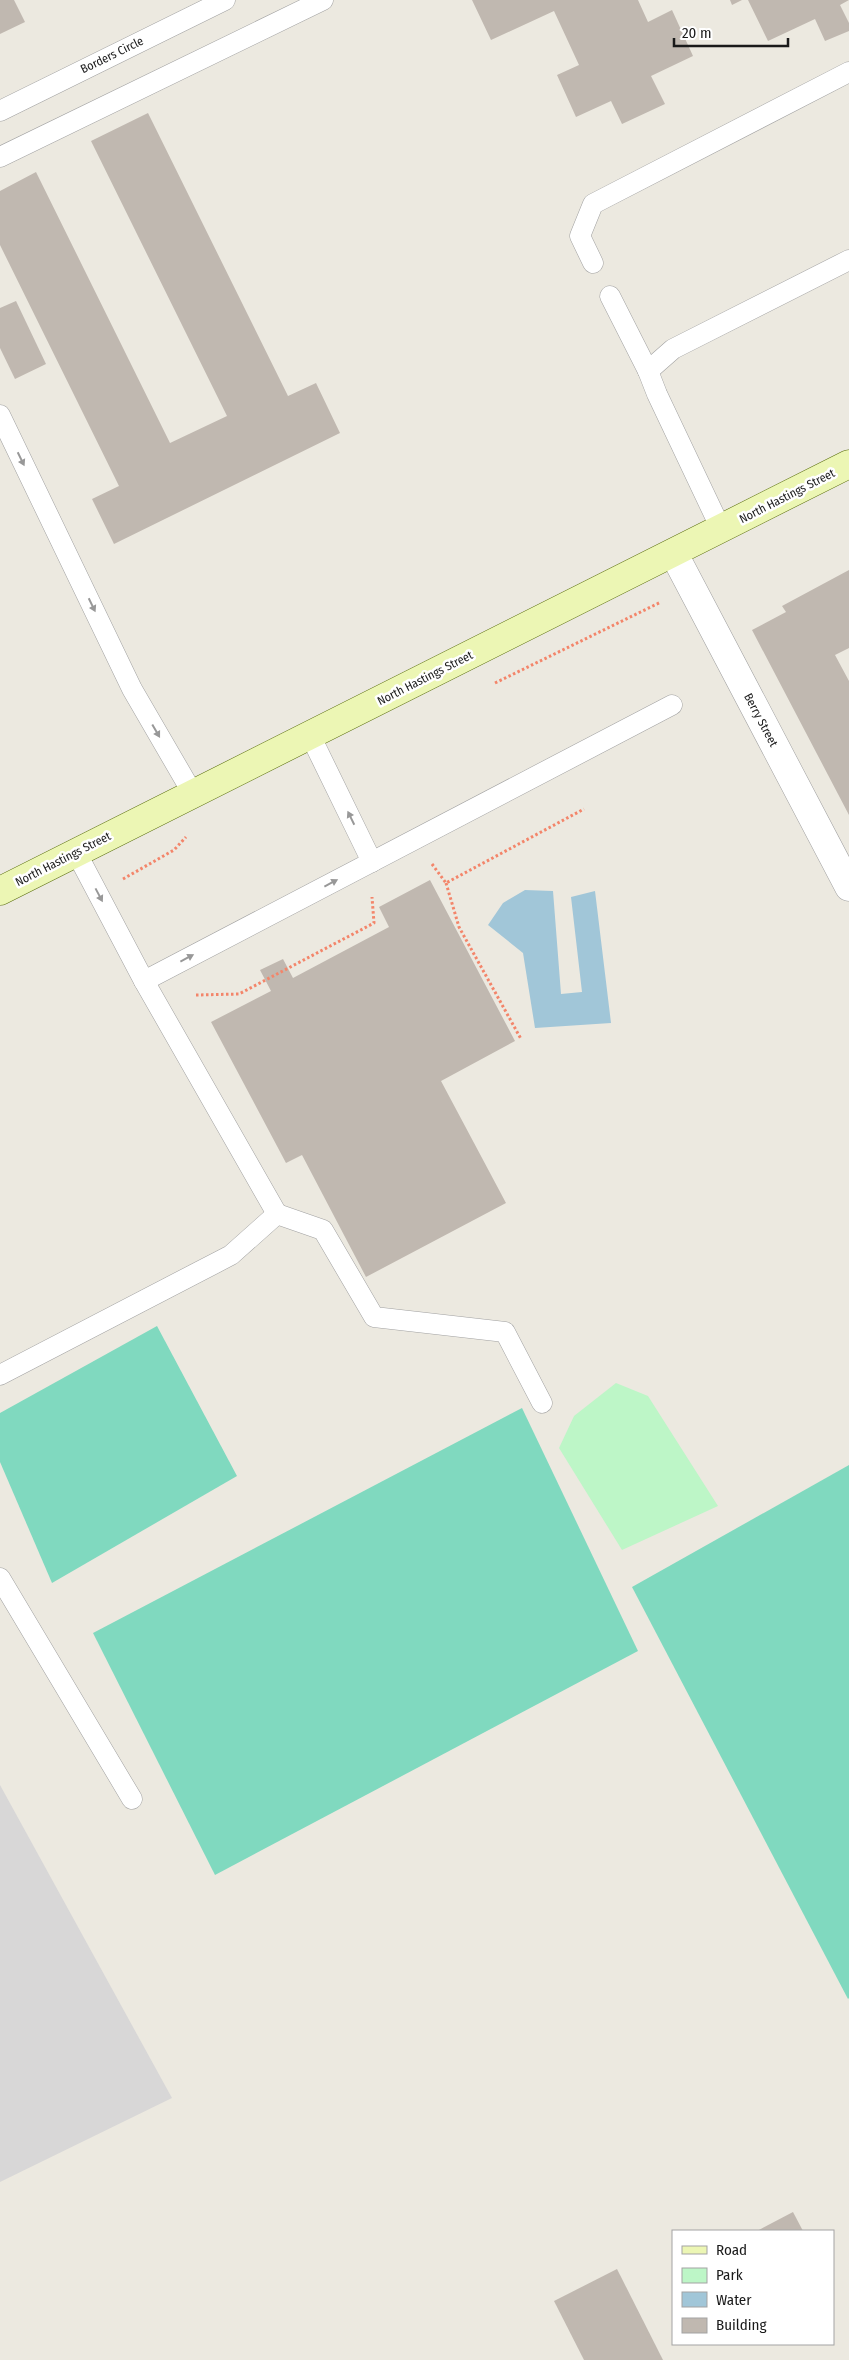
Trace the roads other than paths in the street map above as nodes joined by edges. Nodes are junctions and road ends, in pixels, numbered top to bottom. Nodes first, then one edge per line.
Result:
1 (225, 0) edge
2 (323, 0) edge
3 (849, 72) edge
4 (0, 111) edge
5 (0, 157) edge
6 (849, 260) edge
7 (593, 263) dead end
8 (610, 296) dead end
9 (648, 371) junction
10 (0, 415) edge
11 (849, 464) edge
12 (721, 530) junction
13 (674, 554) junction
14 (672, 705) dead end
15 (310, 736) junction
16 (193, 794) junction
17 (76, 852) junction
18 (372, 862) junction
19 (849, 887) edge
20 (0, 891) edge
21 (144, 981) junction
22 (277, 1214) junction
23 (0, 1375) edge
24 (542, 1402) dead end
25 (0, 1578) edge
26 (132, 1799) dead end

1 - 4 lane, Borders Circle
2 - 5 lane
3 - 7 lane
6 - 9 lane
8 - 9 lane
9 - 12 lane
10 -> 16 lane
11 - 12 street, North Hastings Street
12 - 13 street, North Hastings Street
13 - 15 street, North Hastings Street
13 - 19 street, Berry Street
14 - 18 lane
15 - 16 street, North Hastings Street
18 -> 15 lane
16 - 17 street, North Hastings Street
17 - 20 street, North Hastings Street
17 -> 21 lane
21 -> 18 lane
21 - 22 lane
22 - 23 lane
22 - 24 lane
25 - 26 lane

